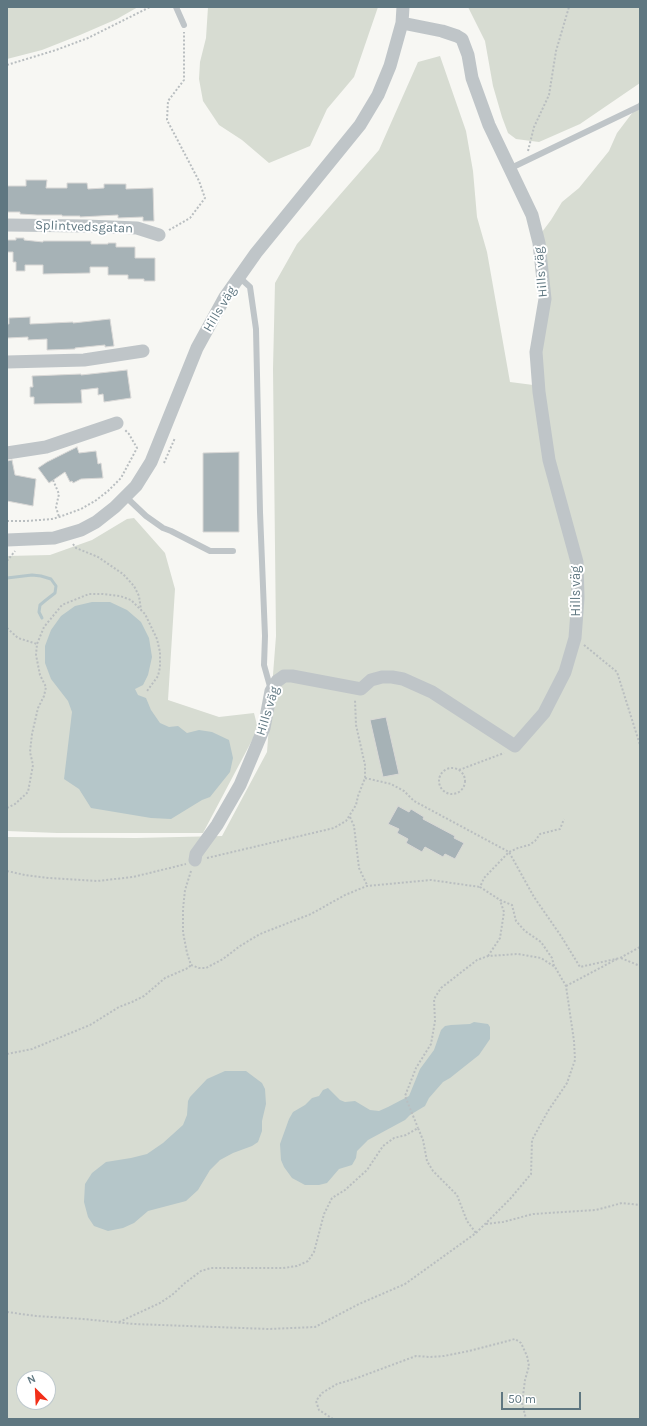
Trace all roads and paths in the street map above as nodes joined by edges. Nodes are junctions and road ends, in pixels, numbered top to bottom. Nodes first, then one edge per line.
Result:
1 (150, 7) edge
2 (176, 7) edge
3 (404, 7) edge
4 (569, 7) edge
5 (402, 23) junction
6 (184, 25) joint
7 (7, 65) edge
8 (7, 102) edge
9 (640, 106) edge
10 (7, 107) edge
11 (526, 155) dead end
12 (511, 168) junction
13 (7, 225) edge
14 (159, 235) joint
15 (239, 277) junction
16 (143, 351) dead end
17 (7, 362) edge
18 (117, 424) joint
19 (175, 437) dead end
20 (7, 453) edge
21 (161, 469) dead end
22 (54, 480) dead end
23 (126, 497) junction
24 (59, 517) junction
25 (7, 521) edge
26 (77, 541) dead end
27 (9, 545) edge
28 (233, 551) dead end
29 (7, 561) edge
30 (142, 610) junction
31 (7, 628) edge
32 (575, 638) junction
33 (37, 644) junction
34 (361, 689) junction
35 (147, 691) dead end
36 (272, 691) junction
37 (640, 745) edge
38 (515, 746) junction
39 (459, 770) junction
40 (366, 778) junction
41 (7, 808) edge
42 (350, 817) junction
43 (564, 819) dead end
44 (509, 852) junction
45 (195, 860) junction
46 (7, 871) edge
47 (367, 886) junction
48 (480, 887) junction
49 (500, 900) junction
50 (640, 947) edge
51 (488, 956) junction
52 (620, 958) junction
53 (191, 965) junction
54 (640, 966) edge
55 (554, 967) junction
56 (566, 986) junction
57 (7, 1054) edge
58 (418, 1128) junction
59 (640, 1205) edge
60 (485, 1224) junction
61 (476, 1233) junction
62 (7, 1312) edge
63 (119, 1322) junction
64 (334, 1419) edge
65 (526, 1419) edge

1 - 7 path
2 - 6 lane
3 - 5 street, Hills väg
4 - 11 path
5 - 12 street, Hills väg
5 - 15 street, Hills väg
6 - 14 path
8 - 10 path
9 - 12 lane
12 - 32 street, Hills väg
13 - 14 street, Splintvedsgatan
15 - 23 street, Hills väg
15 - 36 lane
16 - 17 street
18 - 20 street
18 - 24 path
19 - 21 path
22 - 24 path
23 - 27 street, Hills väg
23 - 28 lane
24 - 25 path
26 - 30 path
27 - 29 path
30 - 33 path
30 - 35 path
31 - 33 path
32 - 37 path
32 - 38 street, Hills väg
33 - 41 path
34 - 36 street, Hills väg
34 - 38 street
34 - 40 path
36 - 45 street, Hills väg
38 - 39 path
39 - 39 path
40 - 42 path
40 - 44 path
42 - 45 path
42 - 47 path
43 - 44 path
44 - 48 path
44 - 52 path
45 - 46 path
45 - 53 path
47 - 48 path
47 - 53 path
48 - 49 path
49 - 51 path
49 - 55 path
50 - 52 path
51 - 55 path
51 - 58 path
52 - 54 path
52 - 56 path
53 - 57 path
55 - 56 path
56 - 60 path
58 - 61 path
58 - 63 path
59 - 60 path
60 - 61 path
61 - 63 path
62 - 63 path
64 - 65 path

